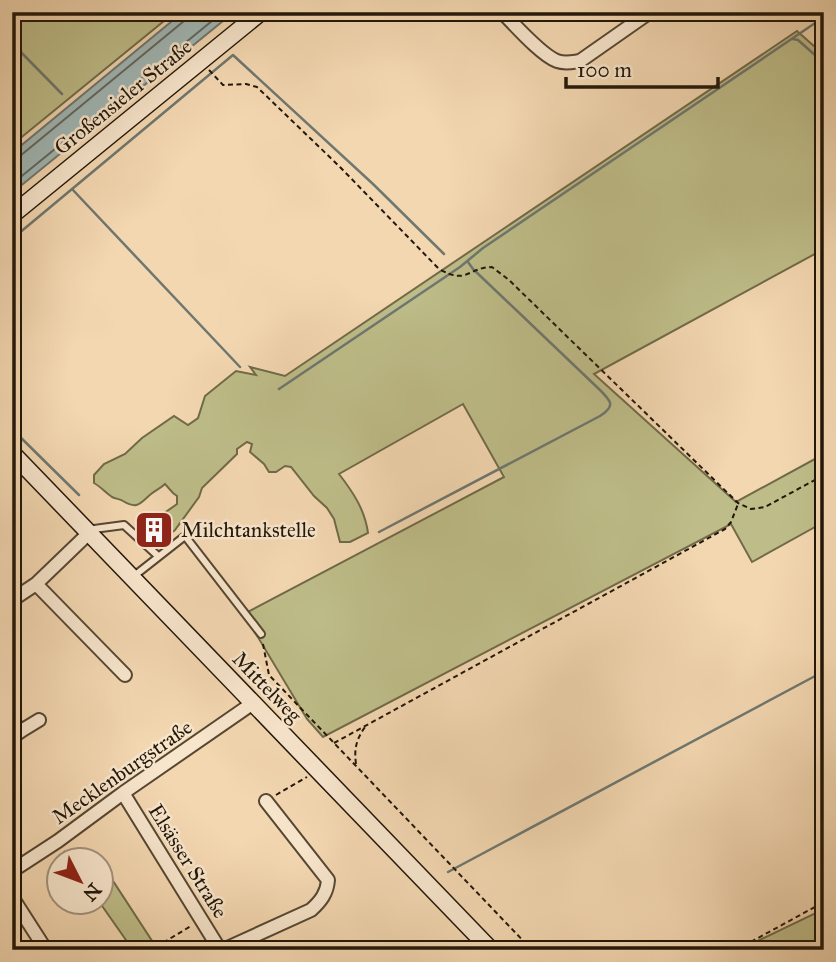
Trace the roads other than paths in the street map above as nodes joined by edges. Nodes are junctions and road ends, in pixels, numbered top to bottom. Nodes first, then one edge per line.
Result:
1 (261, 12) edge
2 (502, 12) edge
3 (650, 12) edge
4 (12, 215) edge
5 (12, 453) edge
6 (90, 532) junction
7 (158, 556) junction
8 (132, 577) junction
9 (36, 584) junction
10 (12, 600) edge
11 (261, 634) road end
12 (125, 675) dead end
13 (253, 703) junction
14 (39, 720) dead end
15 (15, 730) edge
16 (123, 793) junction
17 (266, 802) road end
18 (12, 871) edge
19 (12, 897) edge
20 (46, 950) edge
21 (222, 950) edge
22 (491, 950) edge

1 - 4 street, Großensieler Straße
2 - 3 street
5 - 6 street, Mittelweg
6 - 7 lane
6 - 8 street, Mittelweg
6 - 9 street
7 - 8 lane
7 - 11 lane
8 - 13 street, Mittelweg
9 - 10 street
9 - 12 street
13 - 16 street, Mecklenburgstraße
13 - 22 street, Mittelweg
14 - 15 street
16 - 18 street, Mecklenburgstraße
16 - 21 street, Elsässer Straße
17 - 21 street
19 - 20 street

